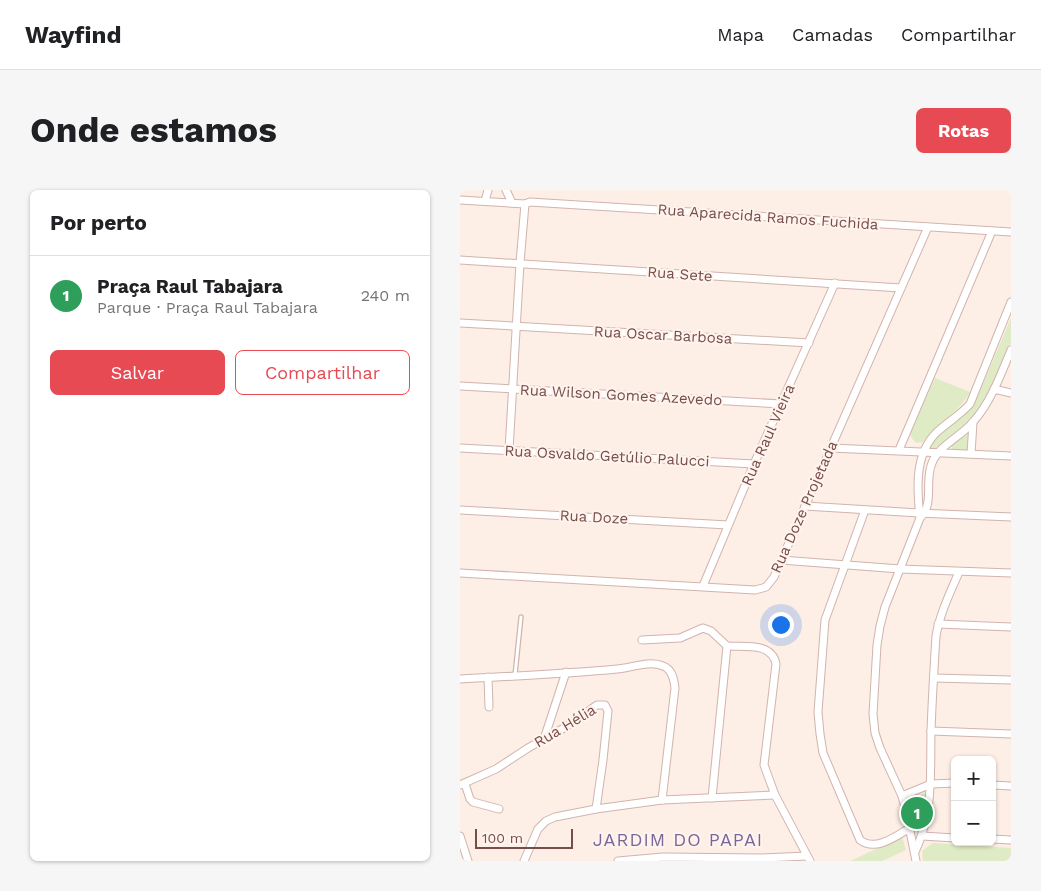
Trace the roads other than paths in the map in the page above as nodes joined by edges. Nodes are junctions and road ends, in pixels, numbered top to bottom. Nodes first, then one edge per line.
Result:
1 (488, 190) edge
2 (506, 190) edge
3 (460, 200) edge
4 (485, 201) junction
5 (512, 203) junction
6 (525, 204) junction
7 (928, 228) junction
8 (992, 231) junction
9 (1011, 232) edge
10 (460, 260) edge
11 (520, 263) junction
12 (835, 283) junction
13 (901, 288) junction
14 (1011, 302) edge
15 (460, 324) edge
16 (516, 327) junction
17 (809, 343) junction
18 (1011, 350) edge
19 (460, 386) edge
20 (513, 389) junction
21 (994, 389) junction
22 (1011, 393) edge
23 (782, 404) junction
24 (974, 422) junction
25 (460, 448) edge
26 (831, 448) junction
27 (509, 450) junction
28 (899, 450) junction
29 (923, 452) junction
30 (938, 454) junction
31 (971, 454) junction
32 (1011, 456) edge
33 (754, 464) junction
34 (805, 506) junction
35 (460, 510) edge
36 (866, 510) junction
37 (921, 515) junction
38 (1011, 517) edge
39 (728, 525) junction
40 (781, 560) junction
41 (846, 564) junction
42 (900, 569) junction
43 (959, 572) junction
44 (460, 573) edge
45 (1011, 573) edge
46 (703, 586) junction
47 (521, 617) dead end
48 (938, 624) junction
49 (1011, 627) edge
50 (642, 640) dead end
51 (727, 646) junction
52 (566, 672) junction
53 (515, 676) junction
54 (488, 677) junction
55 (934, 678) junction
56 (460, 679) edge
57 (1011, 680) edge
58 (489, 707) dead end
59 (932, 731) junction
60 (1011, 734) edge
61 (544, 739) junction
62 (951, 783) edge
63 (931, 784) junction
64 (462, 785) edge
65 (996, 785) edge
66 (1011, 786) edge
67 (774, 795) junction
68 (902, 796) junction
69 (712, 798) junction
70 (662, 800) junction
71 (499, 809) dead end
72 (596, 809) junction
73 (910, 828) junction
74 (460, 836) edge
75 (922, 836) junction
76 (951, 838) edge
77 (996, 839) edge
78 (1011, 840) edge
79 (915, 852) junction
80 (808, 858) edge
81 (762, 859) edge
82 (468, 861) edge
83 (524, 861) edge
84 (618, 861) edge
85 (916, 861) edge

1 - 4 street
2 - 5 street
3 - 4 street, Rua Aparecida Ramos Fuchida
4 - 5 street, Rua Aparecida Ramos Fuchida
5 - 6 street, Rua Aparecida Ramos Fuchida
6 - 7 street, Rua Aparecida Ramos Fuchida
6 - 11 street
7 - 8 street, Rua Aparecida Ramos Fuchida
7 - 13 street, Rua Doze Projetada
8 - 9 street, Rua Aparecida Ramos Fuchida
8 - 28 street
10 - 11 street, Rua Sete
11 - 12 street, Rua Sete
11 - 16 street
12 - 13 street, Rua Sete
12 - 17 street, Rua Raul Vieira
13 - 26 street, Rua Doze Projetada
14 - 29 street
15 - 16 street, Rua Oscar Barbosa
16 - 17 street, Rua Oscar Barbosa
16 - 20 street
17 - 23 street, Rua Raul Vieira
18 - 21 street
19 - 20 street, Rua Wilson Gomes Azevedo
20 - 23 street, Rua Wilson Gomes Azevedo
20 - 27 street
21 - 22 street
21 - 24 street
23 - 33 street, Rua Raul Vieira
24 - 30 street
24 - 31 street
25 - 27 street, Rua Osvaldo Getúlio Palucci
26 - 28 street
26 - 34 street, Rua Doze Projetada
27 - 33 street, Rua Osvaldo Getúlio Palucci
28 - 29 street
29 - 30 street
29 - 37 street
30 - 31 street
30 - 37 street
31 - 32 street
33 - 39 street, Rua Raul Vieira
34 - 36 street
34 - 40 street, Rua Doze Projetada
35 - 39 street, Rua Doze
36 - 37 street
36 - 41 street
37 - 38 street
37 - 42 street
39 - 46 street, Rua Raul Vieira
40 - 41 street
40 - 46 street, Rua Doze Projetada
41 - 42 street
41 - 73 street
42 - 43 street
42 - 68 street
43 - 45 street
43 - 48 street
44 - 46 street, Rua Doze Projetada
47 - 53 lane
48 - 49 street
48 - 55 street
50 - 51 street
51 - 67 street
51 - 69 street
52 - 53 street
52 - 61 street
52 - 70 street
53 - 54 street
54 - 56 street
54 - 58 street
55 - 57 street
55 - 59 street
59 - 60 street
59 - 63 street
61 - 64 street, Rua Hélia
61 - 72 street, Rua Hélia
62 - 63 street
63 - 68 street
63 - 75 street
64 - 71 street
65 - 66 street
67 - 69 street
67 - 80 street
68 - 73 street
69 - 70 street
70 - 72 street
72 - 83 street
73 - 79 street
74 - 82 street
75 - 76 street
75 - 79 street
77 - 78 street
79 - 85 street
80 - 81 street
81 - 84 street

